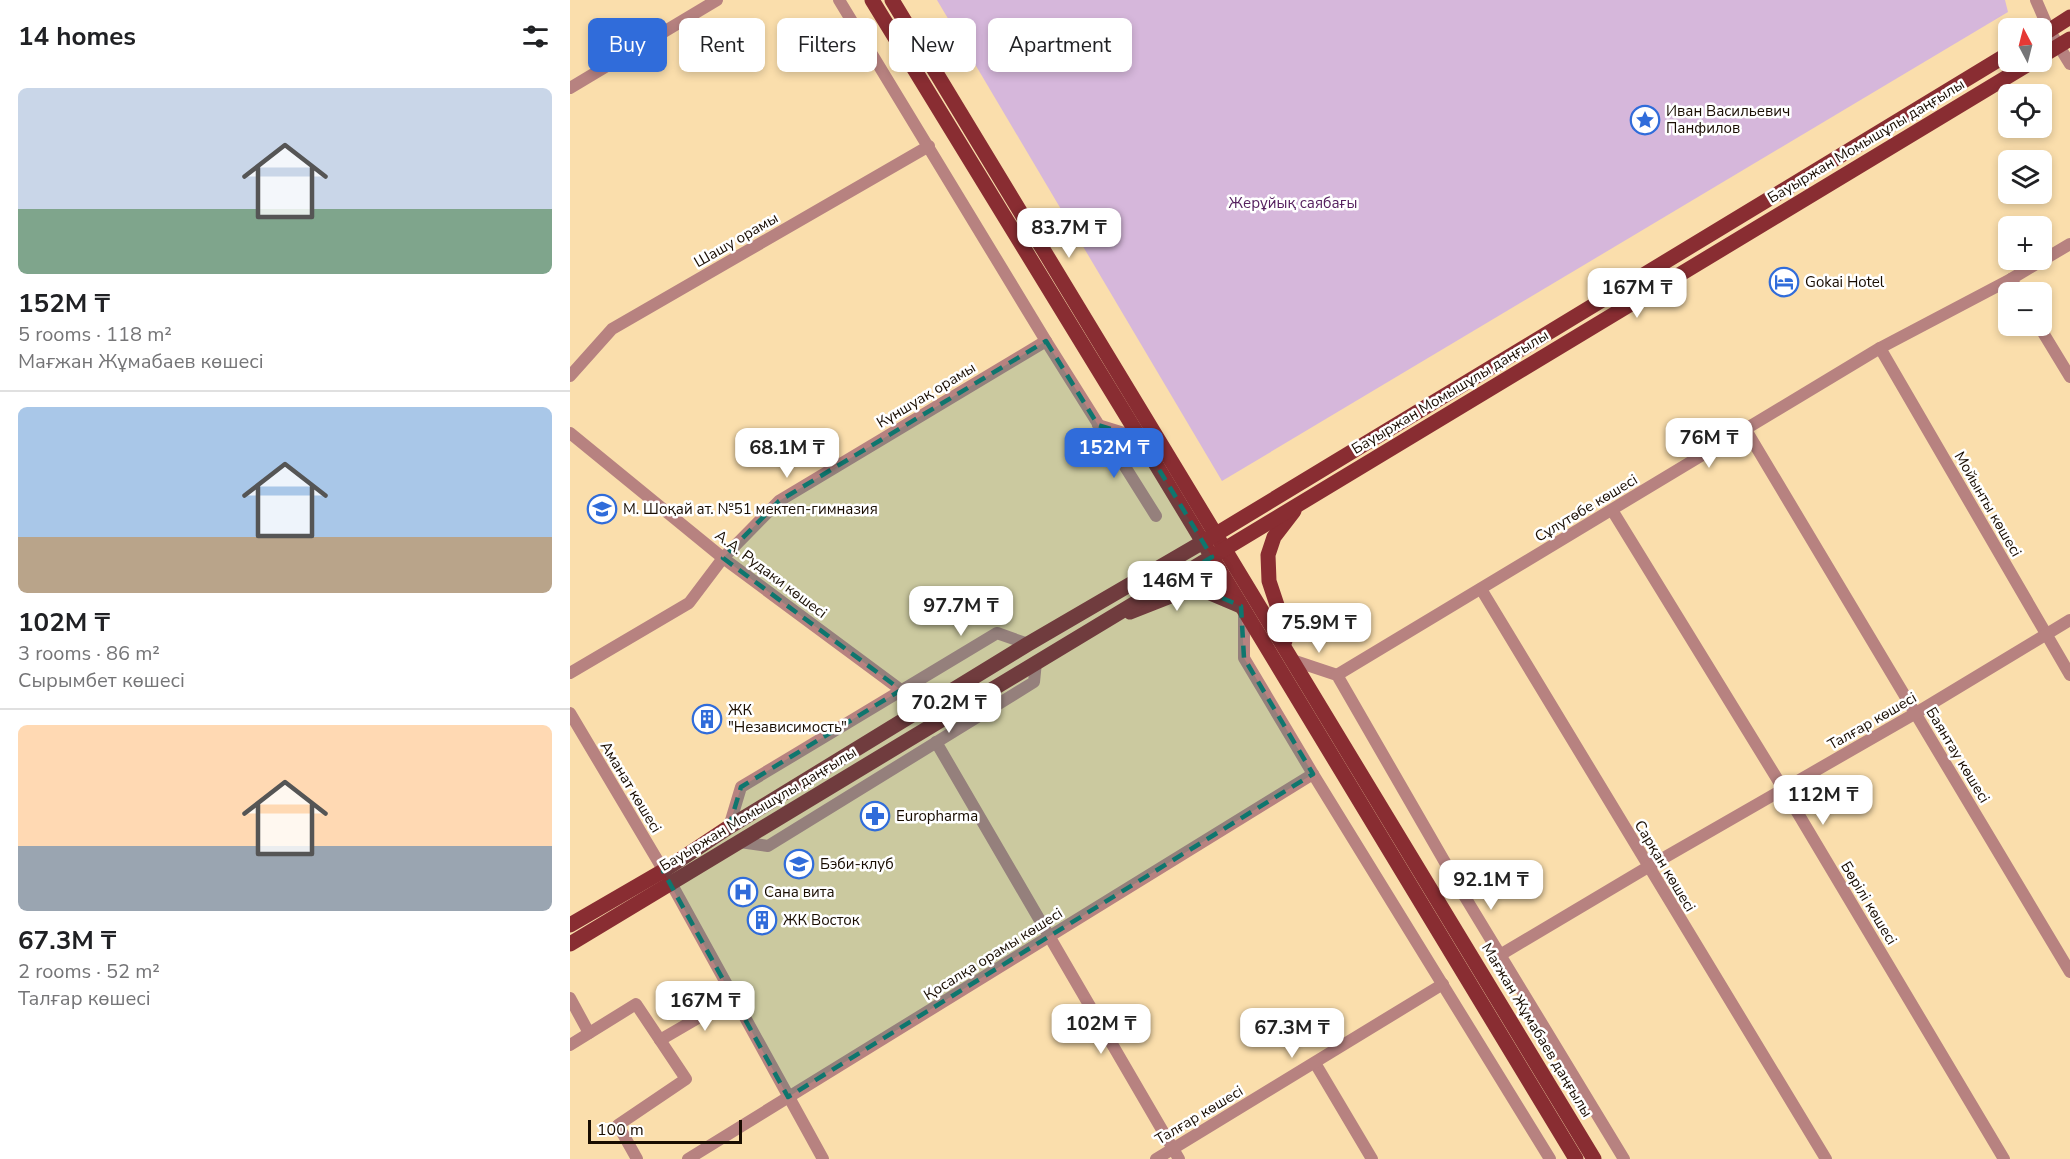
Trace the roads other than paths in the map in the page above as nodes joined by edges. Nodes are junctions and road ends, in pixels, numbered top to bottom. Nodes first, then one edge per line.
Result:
1 (717, 0) edge
2 (839, 0) edge
3 (872, 0) edge
4 (892, 0) edge
5 (2036, 0) edge
6 (2070, 17) edge
7 (2041, 18) edge
8 (2052, 28) edge
9 (2064, 42) edge
10 (1998, 60) edge
11 (2070, 64) edge
12 (2015, 72) edge
13 (570, 88) edge
14 (929, 146) junction
15 (2070, 244) edge
16 (2011, 279) junction
17 (2013, 282) edge
18 (2045, 336) edge
19 (1046, 341) junction
20 (1880, 348) junction
21 (570, 376) edge
22 (2070, 377) edge
23 (1098, 425) junction
24 (1746, 430) junction
25 (570, 433) edge
26 (1140, 438) junction
27 (1300, 503) junction
28 (1612, 510) junction
29 (1156, 516) dead end
30 (1209, 538) junction
31 (1218, 553) junction
32 (723, 558) junction
33 (1481, 589) junction
34 (1243, 608) junction
35 (1113, 616) junction
36 (2070, 620) edge
37 (2046, 633) junction
38 (1028, 644) junction
39 (1289, 655) junction
40 (1036, 662) junction
41 (570, 673) edge
42 (1336, 675) junction
43 (2070, 675) edge
44 (901, 690) junction
45 (570, 713) edge
46 (1916, 713) junction
47 (936, 742) junction
48 (1313, 774) junction
49 (1784, 790) junction
50 (729, 827) junction
51 (740, 842) junction
52 (1648, 867) junction
53 (667, 877) junction
54 (573, 921) edge
55 (1050, 936) junction
56 (576, 940) edge
57 (570, 954) edge
58 (1500, 955) junction
59 (2070, 972) edge
60 (1443, 984) junction
61 (734, 997) junction
62 (570, 998) edge
63 (590, 1033) junction
64 (660, 1040) junction
65 (570, 1045) edge
66 (1315, 1063) junction
67 (788, 1097) junction
68 (1176, 1154) edge
69 (637, 1159) edge
70 (688, 1159) edge
71 (823, 1159) edge
72 (1156, 1159) edge
73 (1372, 1159) edge
74 (1550, 1159) edge
75 (1576, 1159) edge
76 (1594, 1159) edge
77 (1623, 1159) edge
78 (1826, 1159) edge
79 (2004, 1159) edge

1 - 13 street
2 - 14 street
3 - 26 main road
4 - 30 main road
5 - 7 street
6 - 8 main road
9 - 11 street
10 - 30 main road, Бауыржан Момышұлы даңғылы
12 - 27 main road, Бауыржан Момышұлы даңғылы
14 - 19 street
14 - 21 street, Шашу орамы
15 - 16 street, Сұлутөбе көшесі
16 - 17 street
16 - 20 street, Сұлутөбе көшесі
18 - 22 street
19 - 23 street
19 - 32 street, Күншуақ орамы
20 - 24 street, Сұлутөбе көшесі
20 - 37 street, Мойынты көшесі
23 - 26 street
23 - 29 street
24 - 28 street, Сұлутөбе көшесі
24 - 46 street, Баянтау көшесі
25 - 32 street, А.А. Рудаки көшесі
26 - 30 main road
27 - 31 main road, Бауыржан Момышұлы даңғылы
27 - 39 main road
28 - 33 street, Сұлутөбе көшесі
28 - 49 street, Бөрілі көшесі
30 - 31 main road
30 - 38 main road, Бауыржан Момышұлы даңғылы
31 - 34 main road
31 - 35 main road, Бауыржан Момышұлы даңғылы
31 - 39 main road, Мағжан Жұмабаев даңғылы
32 - 41 street, Күншуақ орамы
32 - 44 street, А.А. Рудаки көшесі
33 - 42 street, Сұлутөбе көшесі
33 - 52 street, Сарқан көшесі
34 - 35 main road
34 - 48 street
34 - 75 main road
35 - 40 main road, Бауыржан Момышұлы даңғылы
36 - 37 street, Талғар көшесі
37 - 43 street, Мойынты көшесі
37 - 46 street, Талғар көшесі
38 - 44 street
38 - 50 main road, Бауыржан Момышұлы даңғылы
39 - 42 street
39 - 76 main road, Мағжан Жұмабаев даңғылы
40 - 47 street
40 - 51 main road, Бауыржан Момышұлы даңғылы
42 - 58 street
44 - 50 street
45 - 53 street, Аманат көшесі
46 - 49 street, Талғар көшесі
46 - 59 street, Баянтау көшесі
47 - 51 street
47 - 55 street
48 - 55 street, Қосалқа орамы көшесі
48 - 60 street
49 - 52 street, Талғар көшесі
49 - 79 street, Бөрілі көшесі
50 - 53 main road, Бауыржан Момышұлы даңғылы
51 - 53 main road, Бауыржан Момышұлы даңғылы
52 - 58 street, Талғар көшесі
52 - 78 street, Сарқан көшесі
53 - 54 main road, Бауыржан Момышұлы даңғылы
53 - 56 main road, Бауыржан Момышұлы даңғылы
53 - 61 street, Аманат көшесі
55 - 67 street, Қосалқа орамы көшесі
55 - 68 street
56 - 57 street
58 - 77 street
60 - 66 street, Талғар көшесі
60 - 74 street
61 - 64 street
61 - 67 street, Аманат көшесі
62 - 63 street
63 - 64 street
63 - 65 street
64 - 69 street
66 - 68 street, Талғар көшесі
66 - 73 street
67 - 70 street, Қосалқа орамы көшесі
67 - 71 street, Аманат көшесі
68 - 72 street, Талғар көшесі

